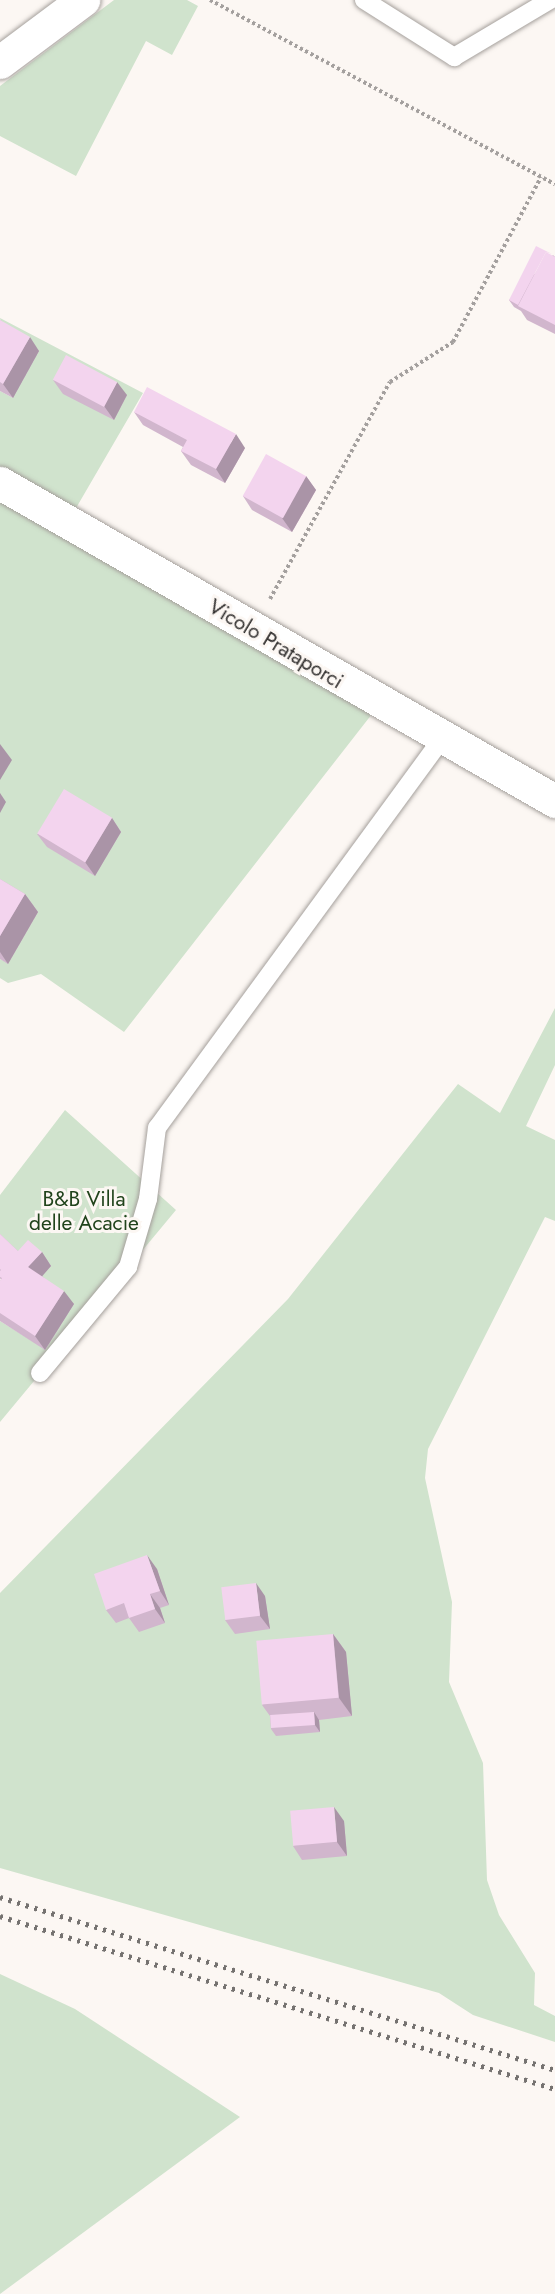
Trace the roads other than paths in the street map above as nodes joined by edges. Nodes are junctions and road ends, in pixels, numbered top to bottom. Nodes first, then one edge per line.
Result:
1 (83, 0) edge
2 (364, 0) edge
3 (550, 0) edge
4 (0, 62) edge
5 (0, 483) edge
6 (441, 740) junction
7 (555, 801) edge
8 (40, 1373) dead end

1 - 4 street
2 - 3 lane
5 - 6 street, Vicolo Prataporci
6 - 7 street, Vicolo Prataporci
6 - 8 lane

